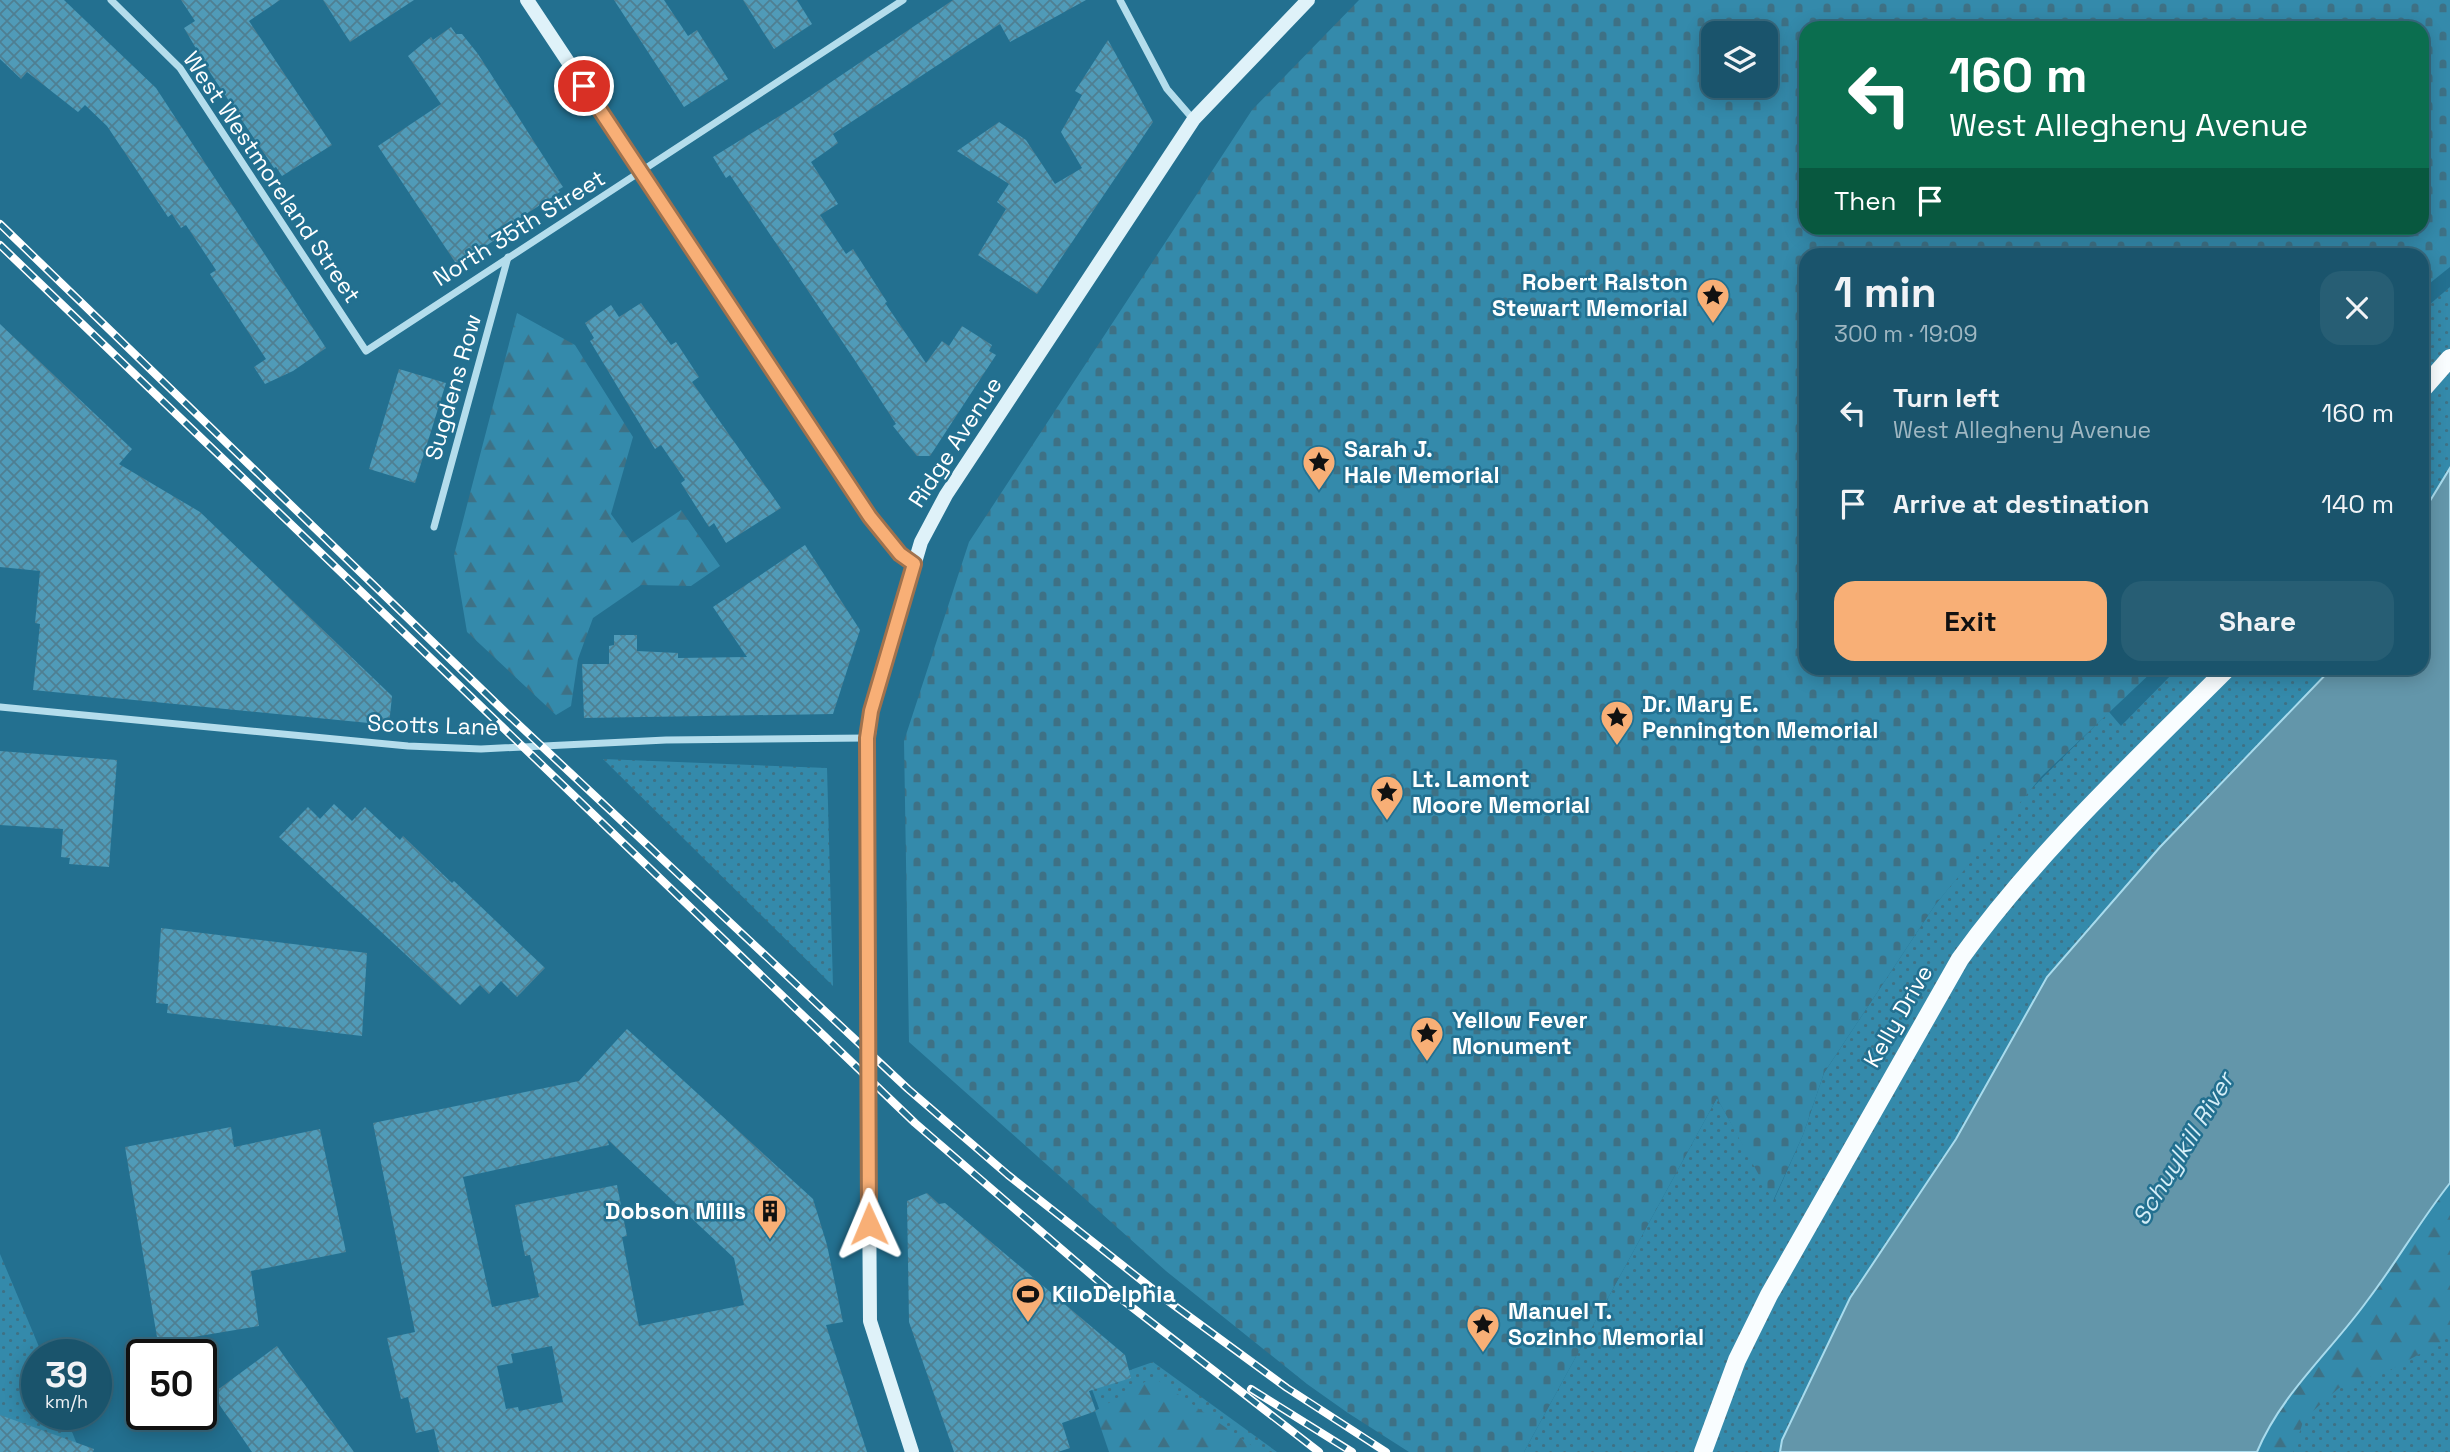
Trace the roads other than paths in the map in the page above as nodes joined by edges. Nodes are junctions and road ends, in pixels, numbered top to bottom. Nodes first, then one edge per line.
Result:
1 (111, 0) edge
2 (527, 0) edge
3 (903, 0) edge
4 (1120, 0) edge
5 (1308, 0) edge
6 (1194, 119) junction
7 (642, 173) junction
8 (509, 256) junction
9 (366, 351) joint
10 (2450, 358) edge
11 (2429, 382) edge
12 (433, 527) dead end
13 (914, 564) junction
14 (2221, 675) edge
15 (0, 706) edge
16 (867, 738) junction
17 (912, 1452) edge
18 (1703, 1452) edge

1 - 9 street, West Westmoreland Street
2 - 7 main road
3 - 7 street, North 35th Street
4 - 6 street
5 - 6 main road, Ridge Avenue
6 - 13 main road, Ridge Avenue
7 - 8 street, North 35th Street
7 - 13 main road
8 - 9 street, North 35th Street
8 - 12 street, Sugdens Row
10 - 11 main road
13 - 16 main road, Ridge Avenue
14 - 18 main road, Kelly Drive
15 - 16 street, Scotts Lane
16 - 17 main road, Ridge Avenue

